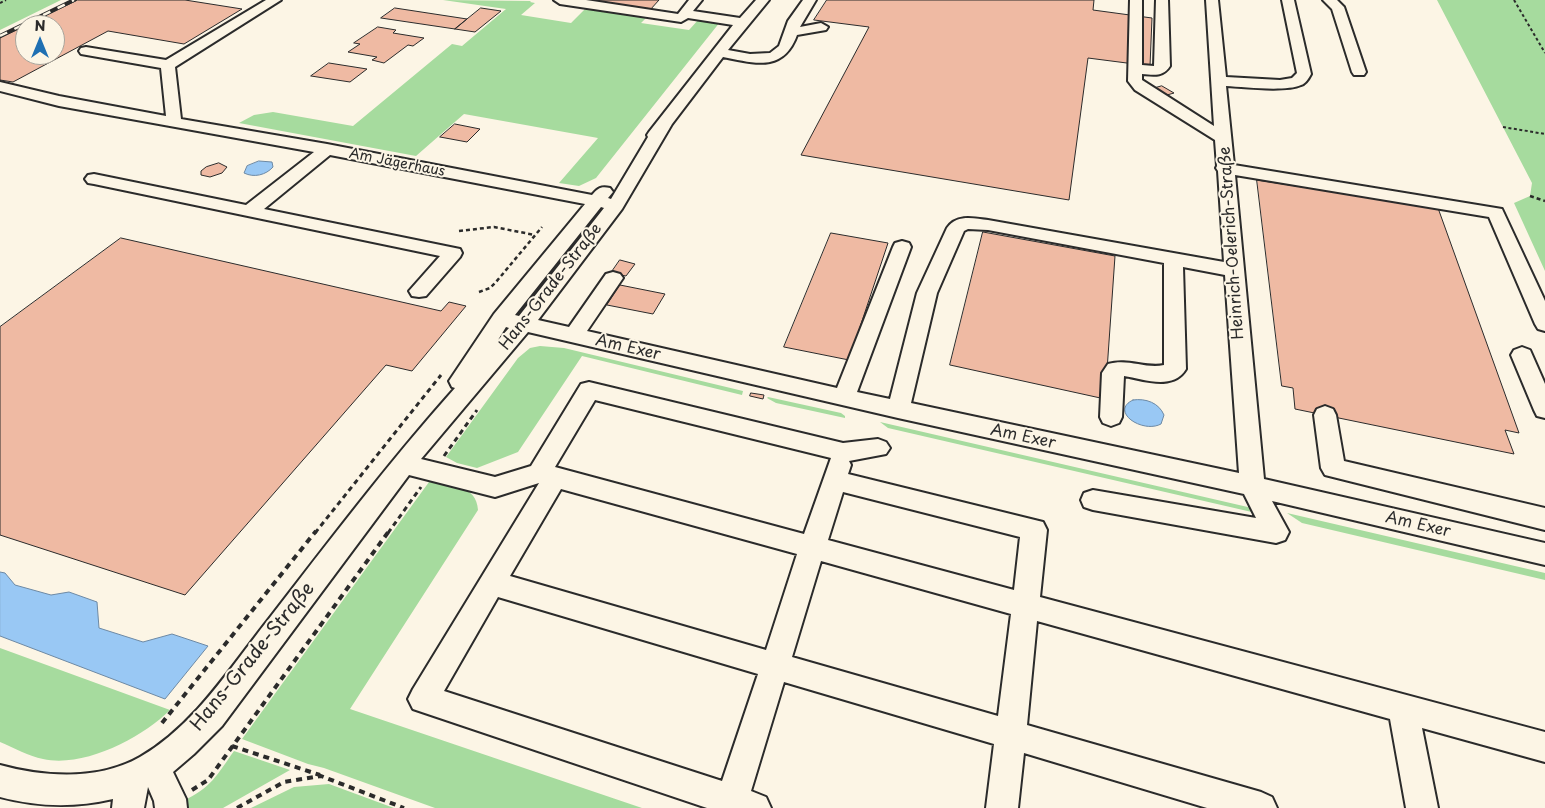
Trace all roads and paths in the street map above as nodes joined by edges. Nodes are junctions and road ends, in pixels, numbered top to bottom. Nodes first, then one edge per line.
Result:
1 (6, 0) edge
2 (275, 0) edge
3 (560, 0) edge
4 (696, 0) edge
5 (756, 0) edge
6 (763, 0) edge
7 (810, 0) edge
8 (1136, 0) edge
9 (1162, 0) edge
10 (1212, 0) edge
11 (1288, 0) edge
12 (1329, 0) edge
13 (1514, 0) edge
14 (0, 2) edge
15 (684, 14) junction
16 (739, 26) junction
17 (821, 27) dead end
18 (792, 32) junction
19 (86, 51) dead end
20 (719, 52) junction
21 (1545, 53) edge
22 (168, 65) junction
23 (1135, 68) junction
24 (1360, 72) dead end
25 (1219, 81) junction
26 (0, 86) edge
27 (176, 123) junction
28 (1503, 127) dead end
29 (1545, 134) edge
30 (1224, 138) junction
31 (327, 149) junction
32 (1224, 168) junction
33 (94, 179) dead end
34 (1530, 196) dead end
35 (1545, 201) edge
36 (606, 203) junction
37 (250, 211) junction
38 (542, 227) dead end
39 (459, 230) dead end
40 (535, 235) junction
41 (902, 247) dead end
42 (1173, 258) junction
43 (1233, 270) junction
44 (614, 278) dead end
45 (419, 291) dead end
46 (479, 292) dead end
47 (501, 319) junction
48 (524, 324) junction
49 (1545, 324) edge
50 (574, 335) junction
51 (1522, 355) dead end
52 (444, 371) dead end
53 (844, 398) junction
54 (478, 409) dead end
55 (898, 410) junction
56 (1545, 410) edge
57 (1325, 415) dead end
58 (1111, 417) dead end
59 (423, 439) junction
60 (878, 448) dead end
61 (843, 452) junction
62 (405, 464) junction
63 (434, 470) junction
64 (547, 475) junction
65 (834, 480) junction
66 (1252, 486) junction
67 (1093, 500) dead end
68 (1545, 519) edge
69 (813, 548) junction
70 (1545, 554) edge
71 (492, 583) junction
72 (1026, 606) junction
73 (775, 666) junction
74 (1403, 708) junction
75 (162, 723) dead end
76 (1011, 734) junction
77 (232, 746) junction
78 (1545, 747) edge
79 (145, 770) junction
80 (321, 776) junction
81 (0, 781) edge
82 (170, 804) edge
83 (743, 804) edge
84 (128, 808) edge
85 (238, 808) edge
86 (404, 808) edge
87 (1002, 808) edge
88 (1261, 808) edge
89 (1422, 808) edge

1 - 14 path
2 - 22 street
3 - 15 street
4 - 15 street
5 - 16 street, Hans-Grade-Straße
6 - 16 street, Hans-Grade-Straße
7 - 18 street
8 - 23 street
9 - 23 street
10 - 25 street, Heinrich-Oelerich-Straße
11 - 25 street
12 - 24 street
13 - 21 path
15 - 16 street
16 - 20 street, Hans-Grade-Straße
17 - 18 street
18 - 20 street
19 - 22 street
20 - 36 street, Hans-Grade-Straße
22 - 27 street
23 - 30 street
25 - 30 street, Heinrich-Oelerich-Straße
26 - 27 street, Am Jägerhaus
27 - 31 street, Am Jägerhaus
28 - 29 path
30 - 32 street, Heinrich-Oelerich-Straße
31 - 36 street, Am Jägerhaus
31 - 37 street
32 - 43 street, Heinrich-Oelerich-Straße
32 - 49 street
33 - 37 street
34 - 35 path
36 - 47 street, Hans-Grade-Straße
36 - 48 street, Hans-Grade-Straße
37 - 45 street
38 - 40 path
39 - 40 path
40 - 46 path
41 - 53 street
42 - 43 street
42 - 55 street
42 - 58 street
43 - 66 street, Heinrich-Oelerich-Straße
44 - 50 street
47 - 48 street, Am Exer
47 - 59 street, Hans-Grade-Straße
48 - 50 street, Am Exer
48 - 59 street, Hans-Grade-Straße
50 - 53 street, Am Exer
51 - 56 street
52 - 75 path
53 - 55 street, Am Exer
54 - 63 path
55 - 66 street, Am Exer
57 - 68 street
59 - 62 street, Hans-Grade-Straße
60 - 61 street
61 - 64 street
61 - 65 street
62 - 63 street
62 - 79 street, Hans-Grade-Straße
63 - 64 street
63 - 77 path
64 - 69 street
64 - 71 street
65 - 69 street
65 - 72 street
66 - 67 street
66 - 70 street, Am Exer
69 - 72 street
69 - 73 street
71 - 73 street
71 - 83 street
72 - 74 street
72 - 76 street
73 - 76 street
73 - 83 street
74 - 78 street
74 - 89 street
76 - 87 street
76 - 88 street
77 - 80 path
77 - 82 path
79 - 81 street, Hans-Grade-Straße
79 - 82 street
79 - 84 street
80 - 85 path
80 - 86 path

